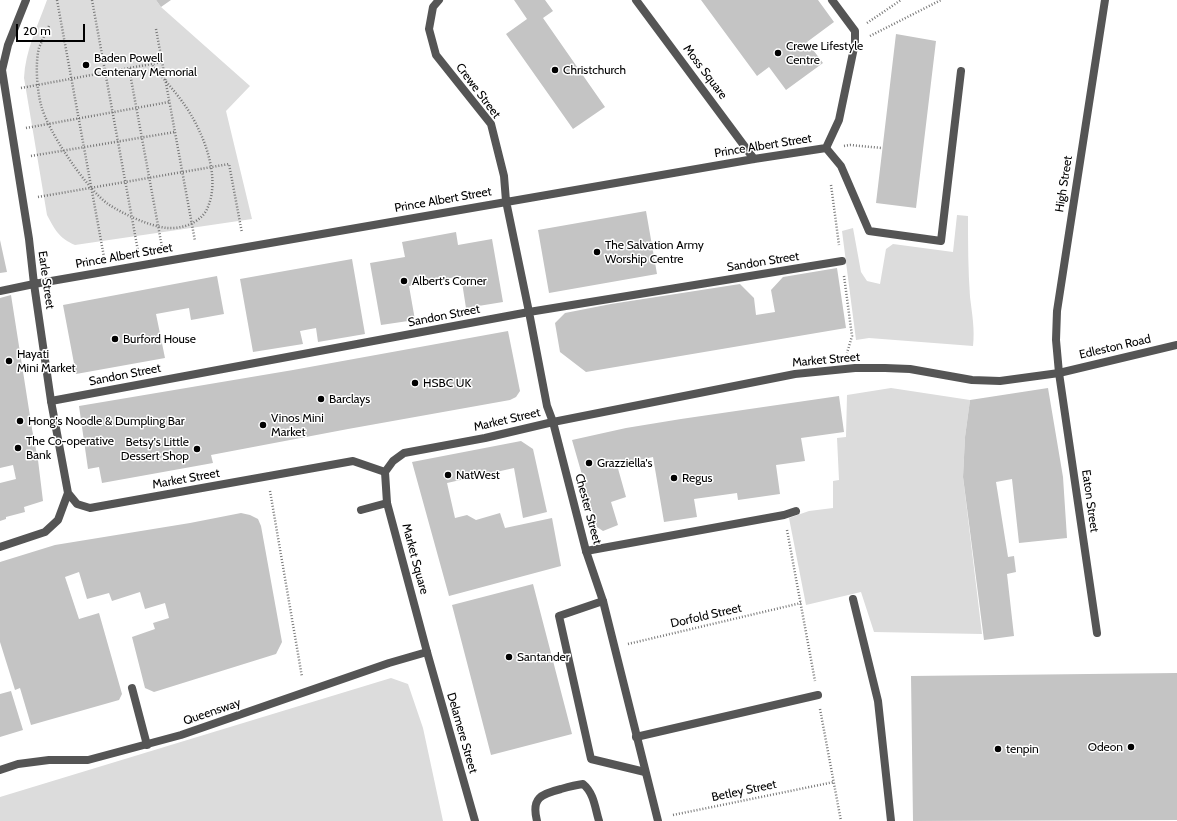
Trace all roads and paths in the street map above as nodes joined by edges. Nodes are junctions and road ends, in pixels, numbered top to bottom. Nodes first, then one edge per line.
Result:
1 (26, 0) edge
2 (58, 0) edge
3 (92, 0) edge
4 (439, 0) edge
5 (636, 0) edge
6 (832, 0) edge
7 (901, 0) edge
8 (941, 0) edge
9 (1104, 0) edge
10 (49, 26) dead end
11 (156, 29) dead end
12 (855, 31) junction
13 (855, 43) junction
14 (162, 62) junction
15 (151, 64) junction
16 (1, 68) edge
17 (129, 68) junction
18 (961, 71) dead end
19 (105, 72) junction
20 (72, 79) junction
21 (166, 81) junction
22 (38, 85) junction
23 (6, 91) junction
24 (169, 102) junction
25 (136, 108) junction
26 (113, 112) junction
27 (79, 118) junction
28 (48, 124) junction
29 (12, 131) junction
30 (175, 132) junction
31 (142, 137) junction
32 (118, 141) junction
33 (84, 147) junction
34 (826, 148) junction
35 (882, 148) dead end
36 (64, 150) junction
37 (16, 158) junction
38 (754, 159) junction
39 (211, 167) junction
40 (182, 172) junction
41 (149, 178) junction
42 (126, 182) junction
43 (91, 188) junction
44 (23, 200) junction
45 (506, 201) junction
46 (132, 216) junction
47 (192, 224) junction
48 (158, 227) junction
49 (244, 247) junction
50 (198, 255) junction
51 (165, 261) junction
52 (842, 261) dead end
53 (141, 265) junction
54 (106, 271) junction
55 (34, 284) junction
56 (0, 291) edge
57 (529, 312) junction
58 (1177, 346) edge
59 (1059, 373) junction
60 (52, 401) junction
61 (553, 422) junction
62 (385, 472) junction
63 (268, 477) junction
64 (68, 493) junction
65 (388, 503) junction
66 (361, 510) dead end
67 (796, 511) dead end
68 (784, 515) junction
69 (0, 547) edge
70 (586, 551) junction
71 (853, 599) dead end
72 (603, 601) junction
73 (801, 603) junction
74 (1097, 632) dead end
75 (614, 647) junction
76 (427, 652) junction
77 (132, 688) dead end
78 (305, 692) junction
79 (818, 695) junction
80 (636, 737) junction
81 (147, 745) junction
82 (0, 770) edge
83 (645, 772) junction
84 (834, 782) junction
85 (657, 820) edge
86 (475, 821) edge
87 (537, 821) edge
88 (599, 821) edge
89 (841, 821) edge
90 (891, 821) edge

1 - 16 street, Earle Street
2 - 20 path
3 - 19 path
4 - 45 street, Crewe Street
5 - 38 street, Moss Square
6 - 12 street
7 - 12 path
8 - 13 path
9 - 59 street, High Street
10 - 22 path
11 - 14 path
12 - 13 street, Prince Albert Street
13 - 34 street, Prince Albert Street
14 - 15 path
14 - 21 path
15 - 17 path
15 - 21 path
16 - 23 street, Earle Street
17 - 19 path
17 - 25 path
18 - 34 street
19 - 20 path
19 - 26 path
20 - 22 path
20 - 27 path
21 - 24 path
21 - 39 path
22 - 23 path
22 - 28 path
23 - 29 street, Earle Street
24 - 25 path
24 - 30 path
25 - 26 path
25 - 31 path
26 - 27 path
26 - 32 path
27 - 28 path
27 - 33 path
28 - 29 path
28 - 36 path
29 - 37 street, Earle Street
30 - 31 path
30 - 40 path
31 - 32 path
31 - 41 path
32 - 33 path
32 - 42 path
33 - 36 path
33 - 43 path
34 - 35 path
34 - 38 street, Prince Albert Street
36 - 37 path
36 - 43 path
37 - 44 street, Earle Street
38 - 45 street, Prince Albert Street
39 - 40 path
39 - 47 path
39 - 49 path
40 - 41 path
40 - 47 path
41 - 42 path
41 - 48 path
42 - 43 path
42 - 46 path
43 - 44 path
43 - 46 path
43 - 54 path
44 - 55 street, Earle Street
45 - 49 street, Prince Albert Street
45 - 57 street, Chester Street
46 - 48 path
46 - 53 path
47 - 48 path
47 - 50 path
48 - 51 path
49 - 50 street, Prince Albert Street
50 - 51 street, Prince Albert Street
51 - 53 street, Prince Albert Street
52 - 57 street, Sandon Street
53 - 54 street, Prince Albert Street
54 - 55 street, Prince Albert Street
55 - 56 street, Prince Albert Street
55 - 60 street, Earle Street
57 - 60 street, Sandon Street
57 - 61 street, Chester Street
58 - 59 street, Edleston Road
59 - 61 street, Market Street
59 - 74 street, Eaton Street
60 - 64 street, Earle Street
61 - 62 street, Market Street
61 - 70 street, Chester Street
62 - 63 street, Market Street
62 - 65 street, Market Square
63 - 64 street, Market Street
63 - 78 path
64 - 69 street
65 - 66 street
65 - 76 street, Market Square
67 - 68 street
68 - 70 street
68 - 73 path
70 - 72 street, Chester Street
71 - 90 street
72 - 75 street, Chester Street
72 - 83 street
73 - 75 path, Dorfold Street
73 - 79 path
75 - 80 street, Chester Street
76 - 78 street, Queensway
76 - 86 street, Delamere Street
77 - 81 street
78 - 81 street, Queensway
79 - 80 street
79 - 84 path
80 - 83 street, Chester Street
81 - 82 street, Queensway
83 - 85 street, Chester Street
84 - 85 path, Betley Street
84 - 89 path
87 - 88 street

